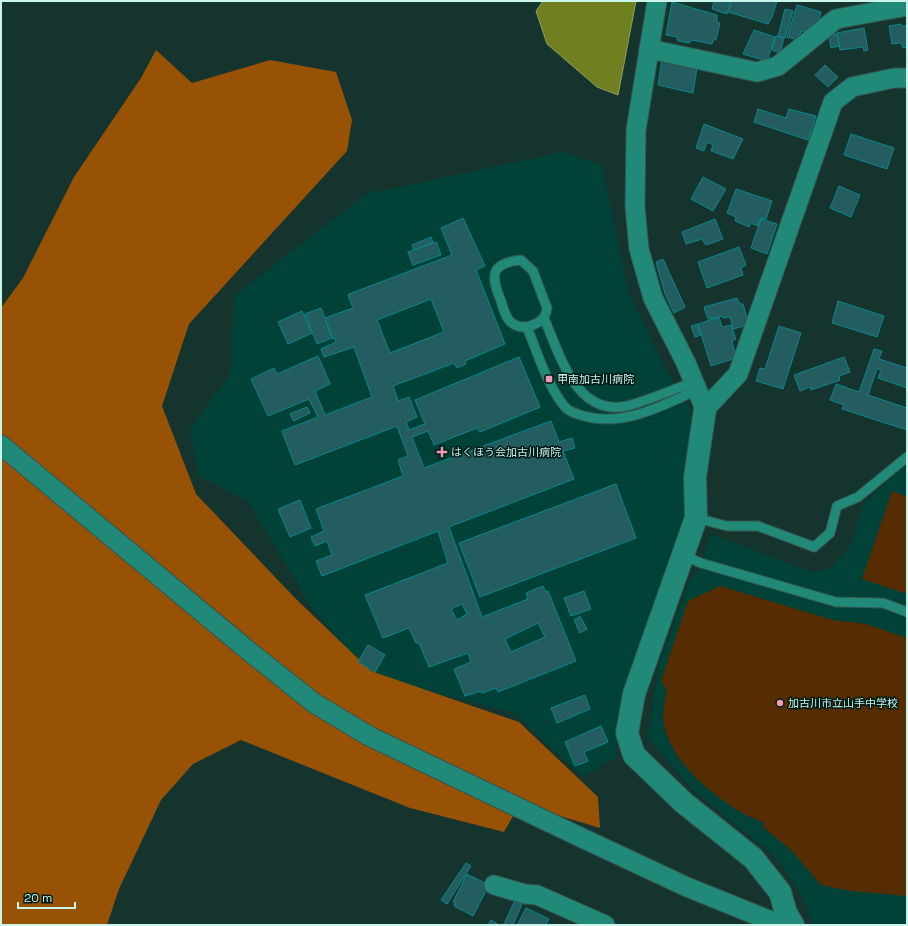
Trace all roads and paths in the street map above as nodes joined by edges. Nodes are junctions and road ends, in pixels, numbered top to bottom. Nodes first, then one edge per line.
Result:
1 (657, 1) edge
2 (907, 6) edge
3 (649, 49) junction
4 (907, 78) edge
5 (544, 318) junction
6 (527, 327) junction
7 (698, 394) junction
8 (1, 445) edge
9 (907, 457) edge
10 (696, 518) junction
11 (684, 556) junction
12 (907, 612) edge
13 (494, 884) dead end
14 (575, 919) edge
15 (605, 925) edge
16 (781, 925) edge
17 (793, 925) edge

1 - 3 street
2 - 3 street
3 - 7 street
4 - 7 street
5 - 6 lane
5 - 6 lane
5 - 7 lane
6 - 7 lane
7 - 10 street
8 - 16 street
9 - 10 lane
10 - 11 street
11 - 12 lane
11 - 17 street
13 - 14 street
14 - 15 street

